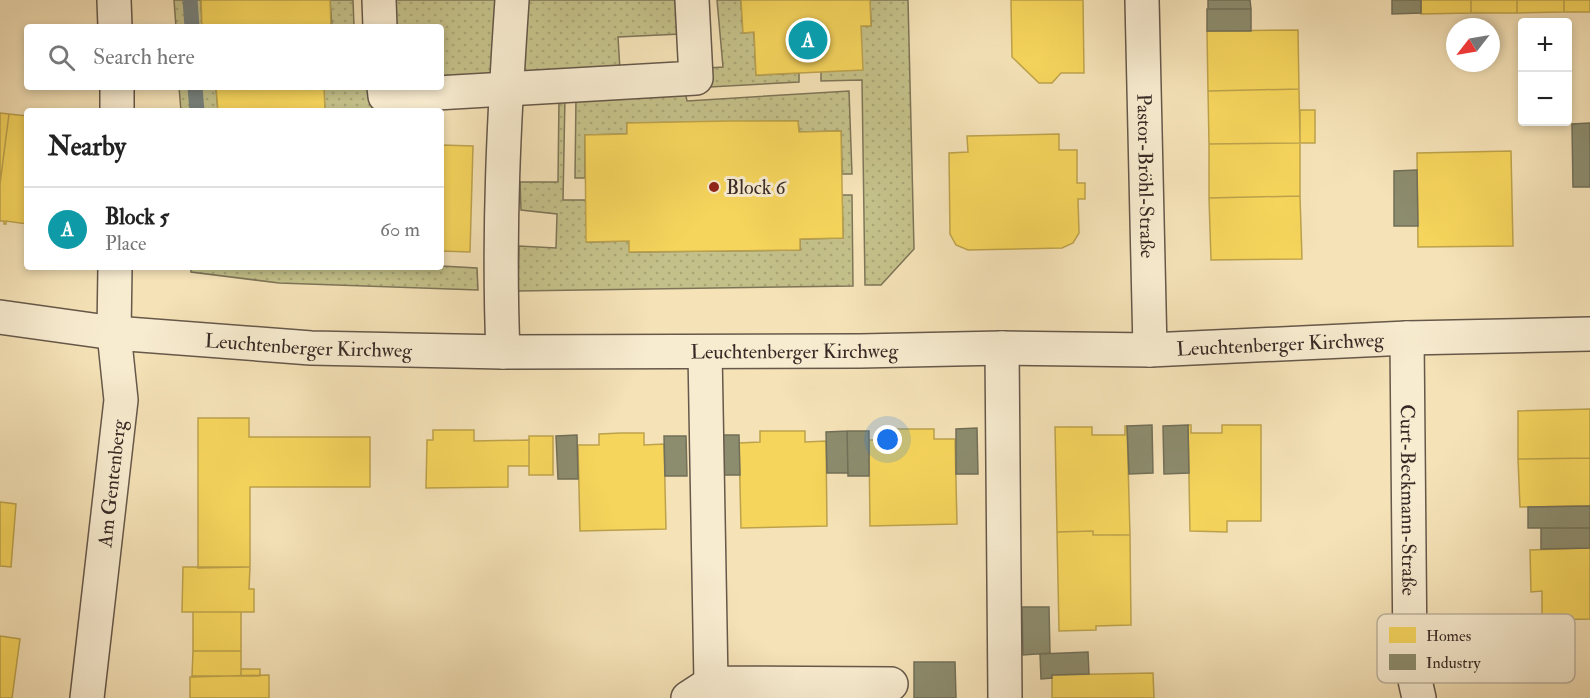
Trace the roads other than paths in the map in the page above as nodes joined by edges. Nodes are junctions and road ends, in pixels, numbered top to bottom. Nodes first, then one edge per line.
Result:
1 (114, 0) edge
2 (379, 0) edge
3 (512, 0) edge
4 (692, 0) edge
5 (1142, 0) edge
6 (115, 24) edge
7 (380, 24) edge
8 (506, 89) junction
9 (117, 90) edge
10 (384, 90) edge
11 (117, 108) edge
12 (115, 270) edge
13 (0, 317) edge
14 (114, 333) junction
15 (1590, 334) edge
16 (1407, 338) junction
17 (1002, 348) junction
18 (1150, 350) junction
19 (503, 352) junction
20 (705, 352) junction
21 (1410, 614) edge
22 (1416, 683) edge
23 (891, 684) dead end
24 (699, 690) edge
25 (87, 698) edge
26 (1005, 698) edge
27 (1419, 698) edge

1 - 6 street
2 - 7 street
3 - 8 street
4 - 8 street
5 - 18 street, Pastor-Bröhl-Straße
8 - 10 street
8 - 19 street
9 - 11 street
12 - 14 street, Am Gentenberg
13 - 14 street, Leuchtenberger Kirchweg
14 - 19 street, Leuchtenberger Kirchweg
14 - 25 street, Am Gentenberg
15 - 16 street, Leuchtenberger Kirchweg
16 - 18 street, Leuchtenberger Kirchweg
16 - 21 street, Curt-Beckmann-Straße
17 - 18 street, Leuchtenberger Kirchweg
17 - 20 street, Leuchtenberger Kirchweg
17 - 26 street
19 - 20 street, Leuchtenberger Kirchweg
20 - 24 street
22 - 27 street, Curt-Beckmann-Straße
23 - 24 street

